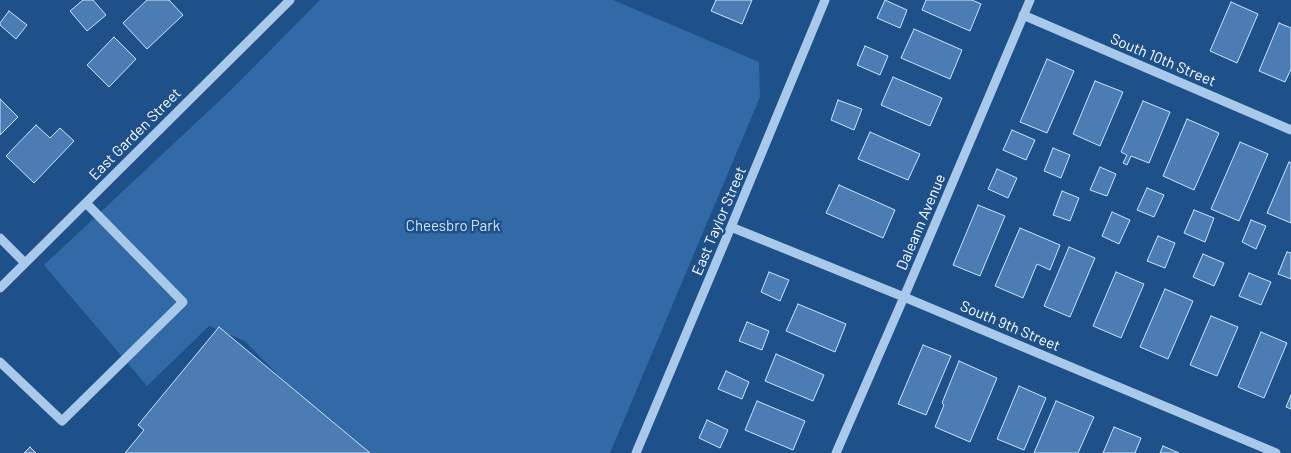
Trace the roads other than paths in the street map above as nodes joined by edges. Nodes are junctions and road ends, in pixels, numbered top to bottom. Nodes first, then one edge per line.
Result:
1 (290, 0) edge
2 (826, 0) edge
3 (1030, 0) edge
4 (1023, 16) junction
5 (1291, 130) edge
6 (86, 203) junction
7 (731, 227) junction
8 (0, 238) edge
9 (25, 263) junction
10 (0, 288) edge
11 (904, 297) junction
12 (0, 362) edge
13 (636, 453) edge
14 (836, 453) edge
15 (1276, 453) edge

1 - 6 street, East Garden Street
2 - 7 street, East Taylor Street
3 - 4 street, Daleann Avenue
4 - 5 street, South 10th Street
4 - 11 street, Daleann Avenue
6 - 9 street, East Garden Street
6 - 12 street
7 - 11 street, South 9th Street
7 - 13 street, East Taylor Street
8 - 9 street
9 - 10 street, East Garden Street
11 - 14 street, Daleann Avenue
11 - 15 street, South 9th Street

